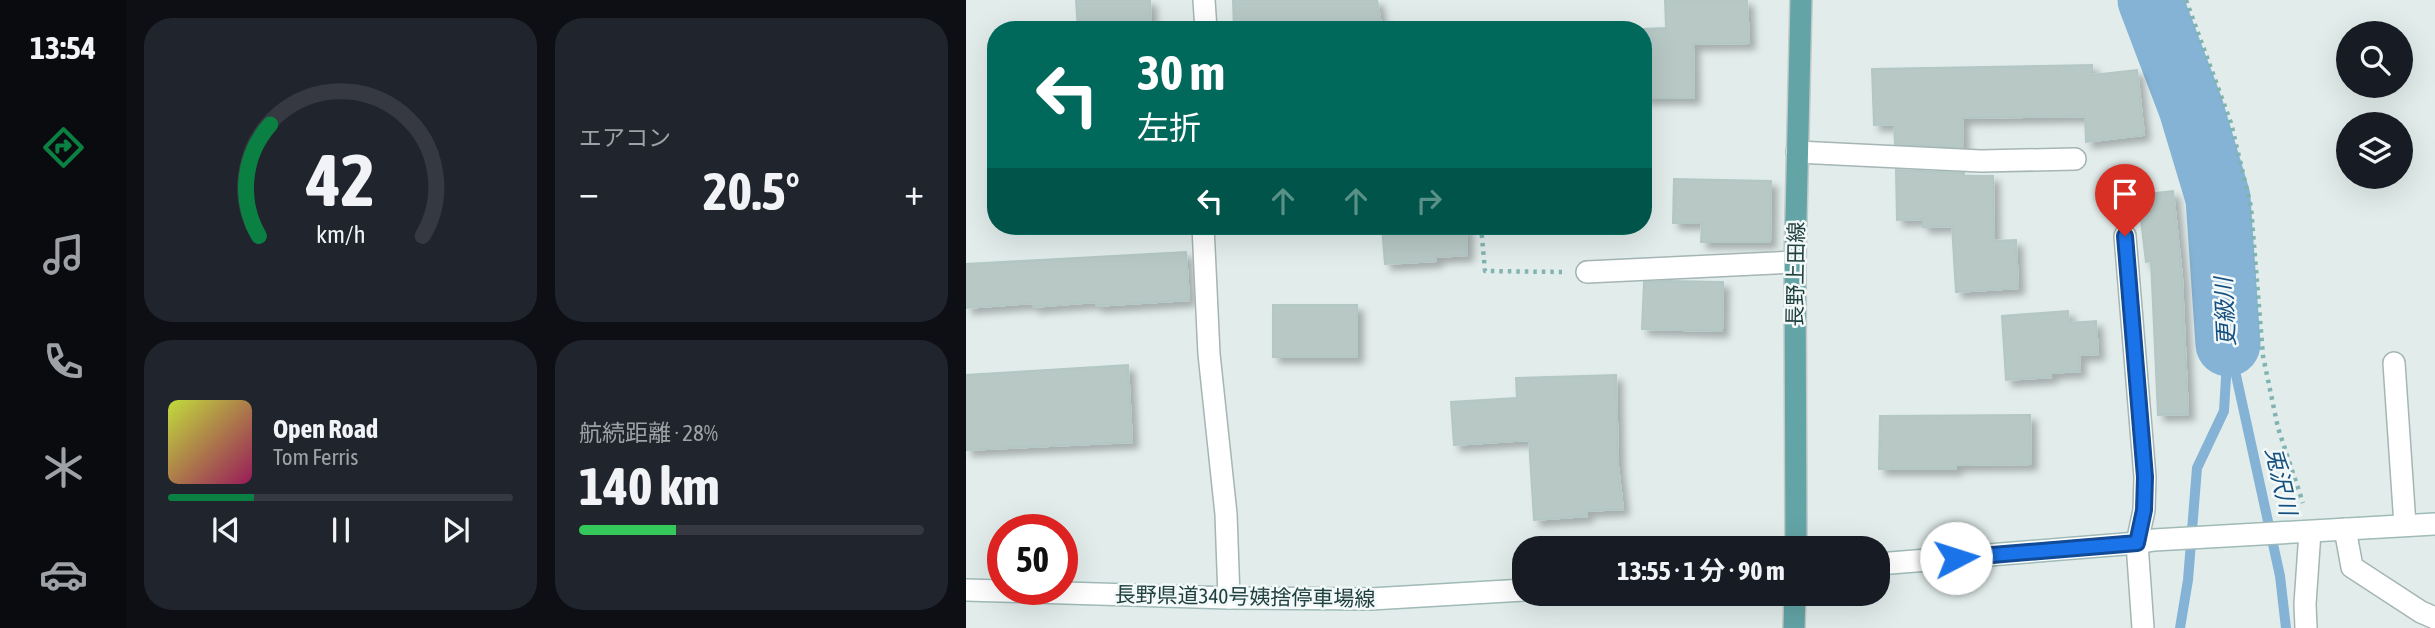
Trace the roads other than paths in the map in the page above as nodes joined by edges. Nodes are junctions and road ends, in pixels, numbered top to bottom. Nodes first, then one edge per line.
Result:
1 (1204, 0) edge
2 (1801, 0) edge
3 (1205, 21) edge
4 (1797, 152) junction
5 (2076, 159) dead end
6 (1203, 235) edge
7 (2125, 236) dead end
8 (1795, 262) junction
9 (1587, 272) road end
10 (2394, 363) dead end
11 (2435, 523) edge
12 (2405, 525) junction
13 (2345, 529) junction
14 (2304, 532) junction
15 (1796, 536) edge
16 (2146, 541) junction
17 (1890, 563) edge
18 (966, 590) edge
19 (1512, 591) edge
20 (1229, 598) junction
21 (1795, 606) edge
22 (2435, 618) edge
23 (1794, 628) edge
24 (2143, 628) edge
25 (2306, 628) edge

1 - 3 main road
2 - 4 main road, 長野上田線
4 - 5 main road
4 - 8 main road, 長野上田線
6 - 20 main road
7 - 16 main road
8 - 9 main road
8 - 15 main road, 長野上田線
10 - 12 main road
11 - 12 main road
12 - 13 main road
13 - 14 main road
13 - 22 main road
14 - 16 main road
14 - 25 main road
16 - 17 main road
16 - 24 main road
18 - 20 main road, 長野県道340号姨捨停車場線
19 - 20 main road, 長野県道340号姨捨停車場線
21 - 23 main road

